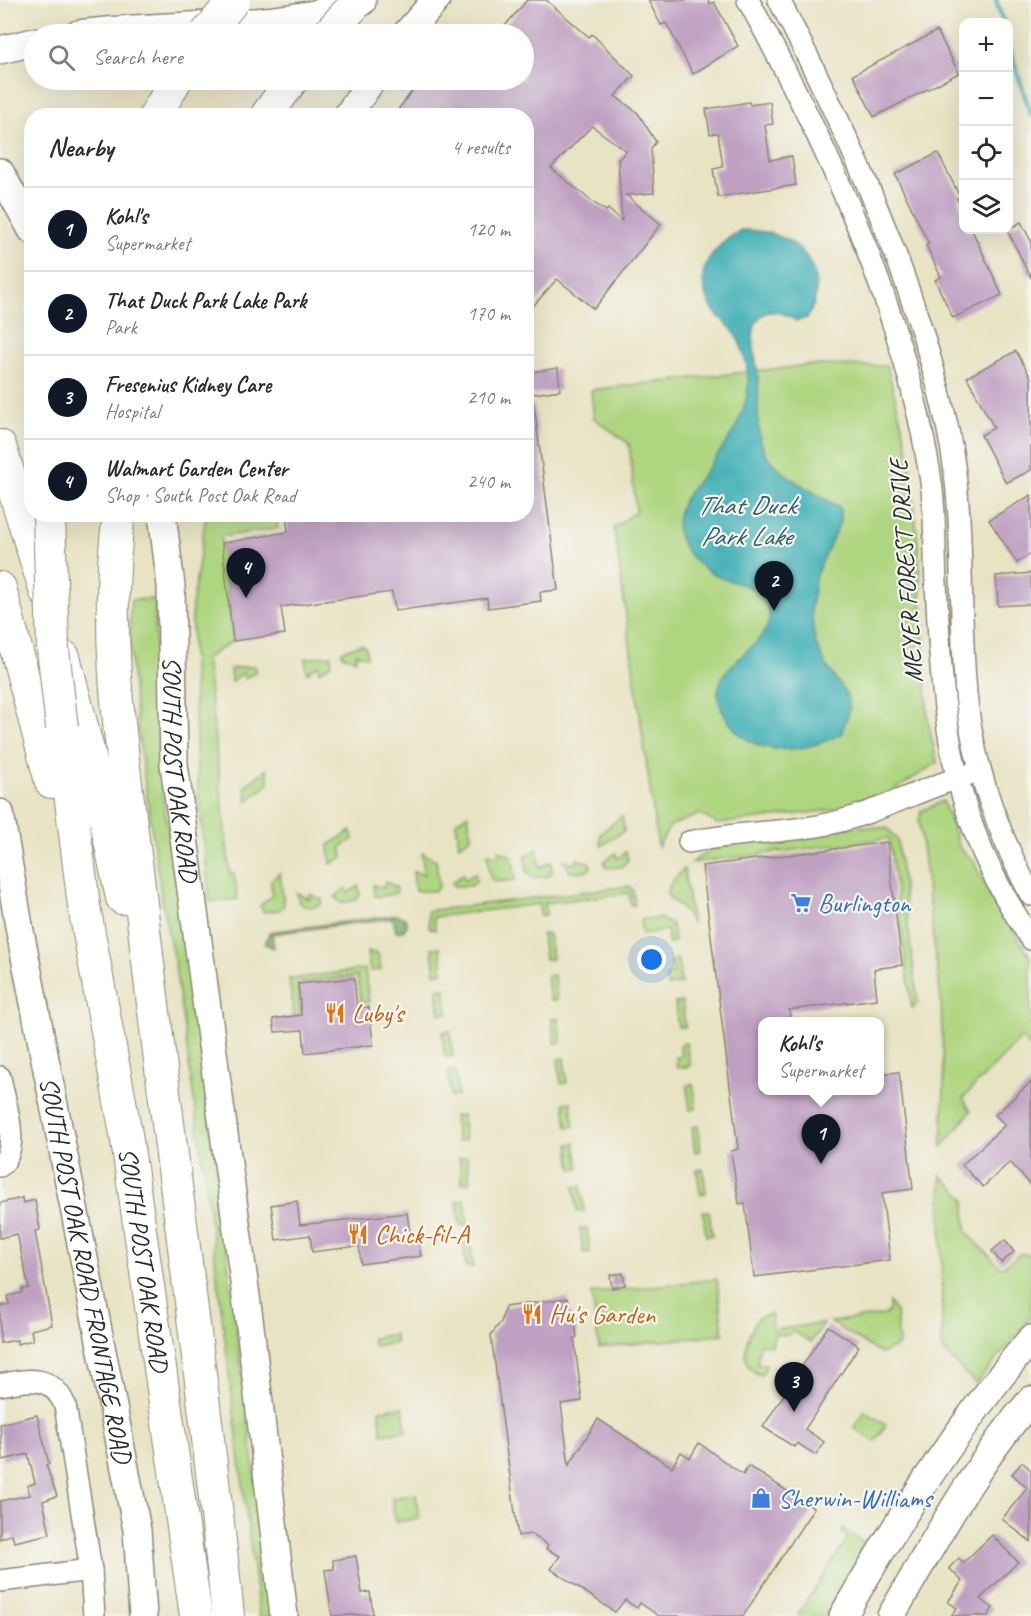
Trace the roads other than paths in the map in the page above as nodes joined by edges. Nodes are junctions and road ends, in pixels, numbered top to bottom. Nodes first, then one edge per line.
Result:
1 (234, 0) edge
2 (359, 0) edge
3 (367, 0) edge
4 (436, 0) edge
5 (748, 0) edge
6 (779, 0) edge
7 (214, 24) edge
8 (219, 24) edge
9 (337, 24) edge
10 (415, 24) edge
11 (24, 44) edge
12 (0, 50) edge
13 (816, 71) junction
14 (791, 79) junction
15 (170, 90) edge
16 (285, 90) edge
17 (365, 90) edge
18 (160, 108) edge
19 (272, 108) edge
20 (353, 108) edge
21 (0, 172) edge
22 (24, 216) edge
23 (918, 323) junction
24 (894, 330) junction
25 (0, 446) edge
26 (24, 521) edge
27 (24, 522) edge
28 (49, 522) edge
29 (119, 522) edge
30 (163, 522) edge
31 (182, 522) edge
32 (171, 586) junction
33 (0, 588) edge
34 (964, 633) junction
35 (938, 635) junction
36 (981, 770) junction
37 (955, 778) junction
38 (0, 813) edge
39 (689, 842) dead end
40 (1031, 895) edge
41 (84, 906) junction
42 (1031, 939) edge
43 (0, 1077) edge
44 (162, 1086) junction
45 (0, 1166) edge
46 (1031, 1339) edge
47 (0, 1385) edge
48 (1031, 1400) edge
49 (978, 1406) junction
50 (1007, 1427) junction
51 (186, 1545) junction
52 (884, 1545) junction
53 (222, 1561) junction
54 (91, 1570) junction
55 (0, 1581) edge
56 (94, 1616) edge
57 (143, 1616) edge
58 (189, 1616) edge
59 (196, 1616) edge
60 (228, 1616) edge
61 (232, 1616) edge
62 (284, 1616) edge
63 (843, 1616) edge
64 (889, 1616) edge

1 - 7 highway, bridge
2 - 9 highway, bridge
3 - 8 main road
4 - 10 main road
5 - 14 street, MEYER FOREST DRIVE
6 - 13 street, MEYER FOREST DRIVE
11 - 12 main road
13 - 14 street
13 - 23 street, MEYER FOREST DRIVE
14 - 24 street, MEYER FOREST DRIVE
15 - 18 highway
16 - 19 highway
17 - 20 main road
21 - 22 main road
23 - 24 street
23 - 34 street, MEYER FOREST DRIVE
24 - 35 street, MEYER FOREST DRIVE
25 - 26 highway
27 - 44 highway
28 - 41 highway, bridge
29 - 44 highway
30 - 32 main road, SOUTH POST OAK ROAD
31 - 32 main road
32 - 62 main road, SOUTH POST OAK ROAD
33 - 41 highway
34 - 35 street
34 - 36 street, MEYER FOREST DRIVE
35 - 37 street, MEYER FOREST DRIVE
36 - 37 street
36 - 40 street, MEYER FOREST DRIVE
37 - 39 street
37 - 42 street, MEYER FOREST DRIVE
38 - 57 main road, SOUTH POST OAK ROAD FRONTAGE ROAD
41 - 51 highway, SOUTH POST OAK ROAD
43 - 45 street
44 - 53 highway, SOUTH POST OAK ROAD
46 - 49 main road
47 - 54 street
48 - 50 main road
49 - 50 main road
49 - 52 main road
50 - 64 main road
51 - 58 highway
51 - 59 highway, SOUTH POST OAK ROAD
52 - 63 main road
52 - 64 main road
53 - 60 highway, SOUTH POST OAK ROAD
53 - 61 highway
54 - 55 street
54 - 56 street

